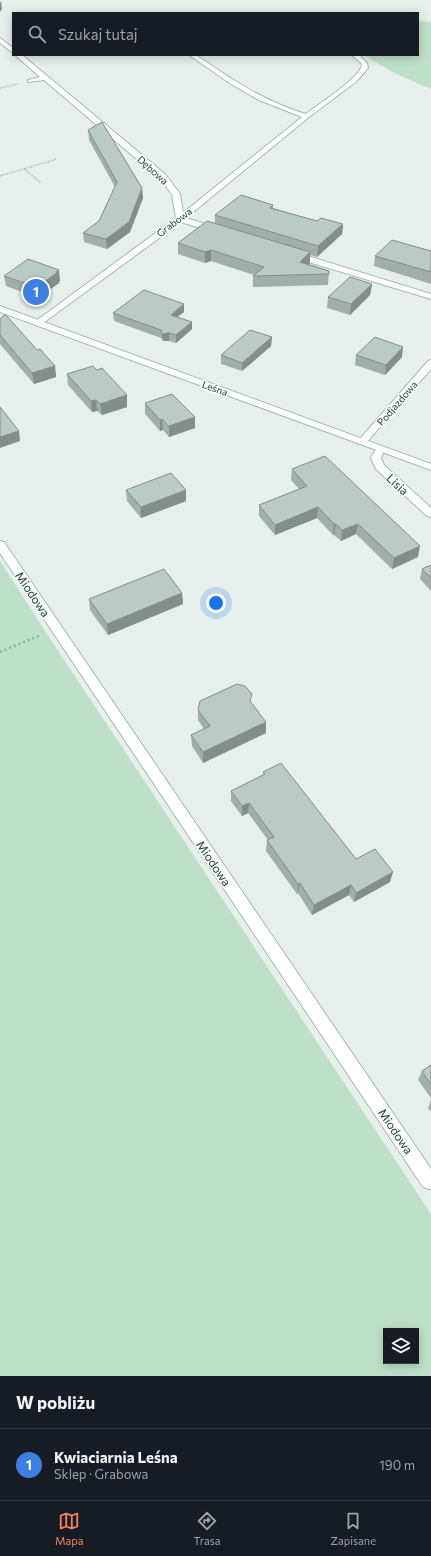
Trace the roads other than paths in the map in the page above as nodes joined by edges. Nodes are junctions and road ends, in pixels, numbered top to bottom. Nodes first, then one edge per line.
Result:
1 (0, 40) edge
2 (12, 49) edge
3 (19, 56) edge
4 (193, 56) edge
5 (356, 56) edge
6 (45, 78) junction
7 (30, 81) dead end
8 (307, 116) junction
9 (180, 219) junction
10 (225, 233) edge
11 (286, 252) edge
12 (431, 297) edge
13 (0, 309) edge
14 (39, 323) junction
15 (431, 363) edge
16 (362, 442) junction
17 (380, 449) junction
18 (431, 468) edge
19 (431, 514) edge
20 (0, 545) edge
21 (429, 1181) dead end

1 - 2 street
3 - 6 street, Dębowa
4 - 8 street
5 - 8 street, Grabowa
6 - 7 street
6 - 9 street, Dębowa
8 - 9 street, Grabowa
9 - 10 street
9 - 14 street, Grabowa
11 - 12 street
13 - 14 street, Leśna
14 - 16 street, Leśna
15 - 16 street, Podjazdowa
16 - 17 street, Leśna
17 - 18 street, Leśna
17 - 19 street, Lisia
20 - 21 street, Miodowa

